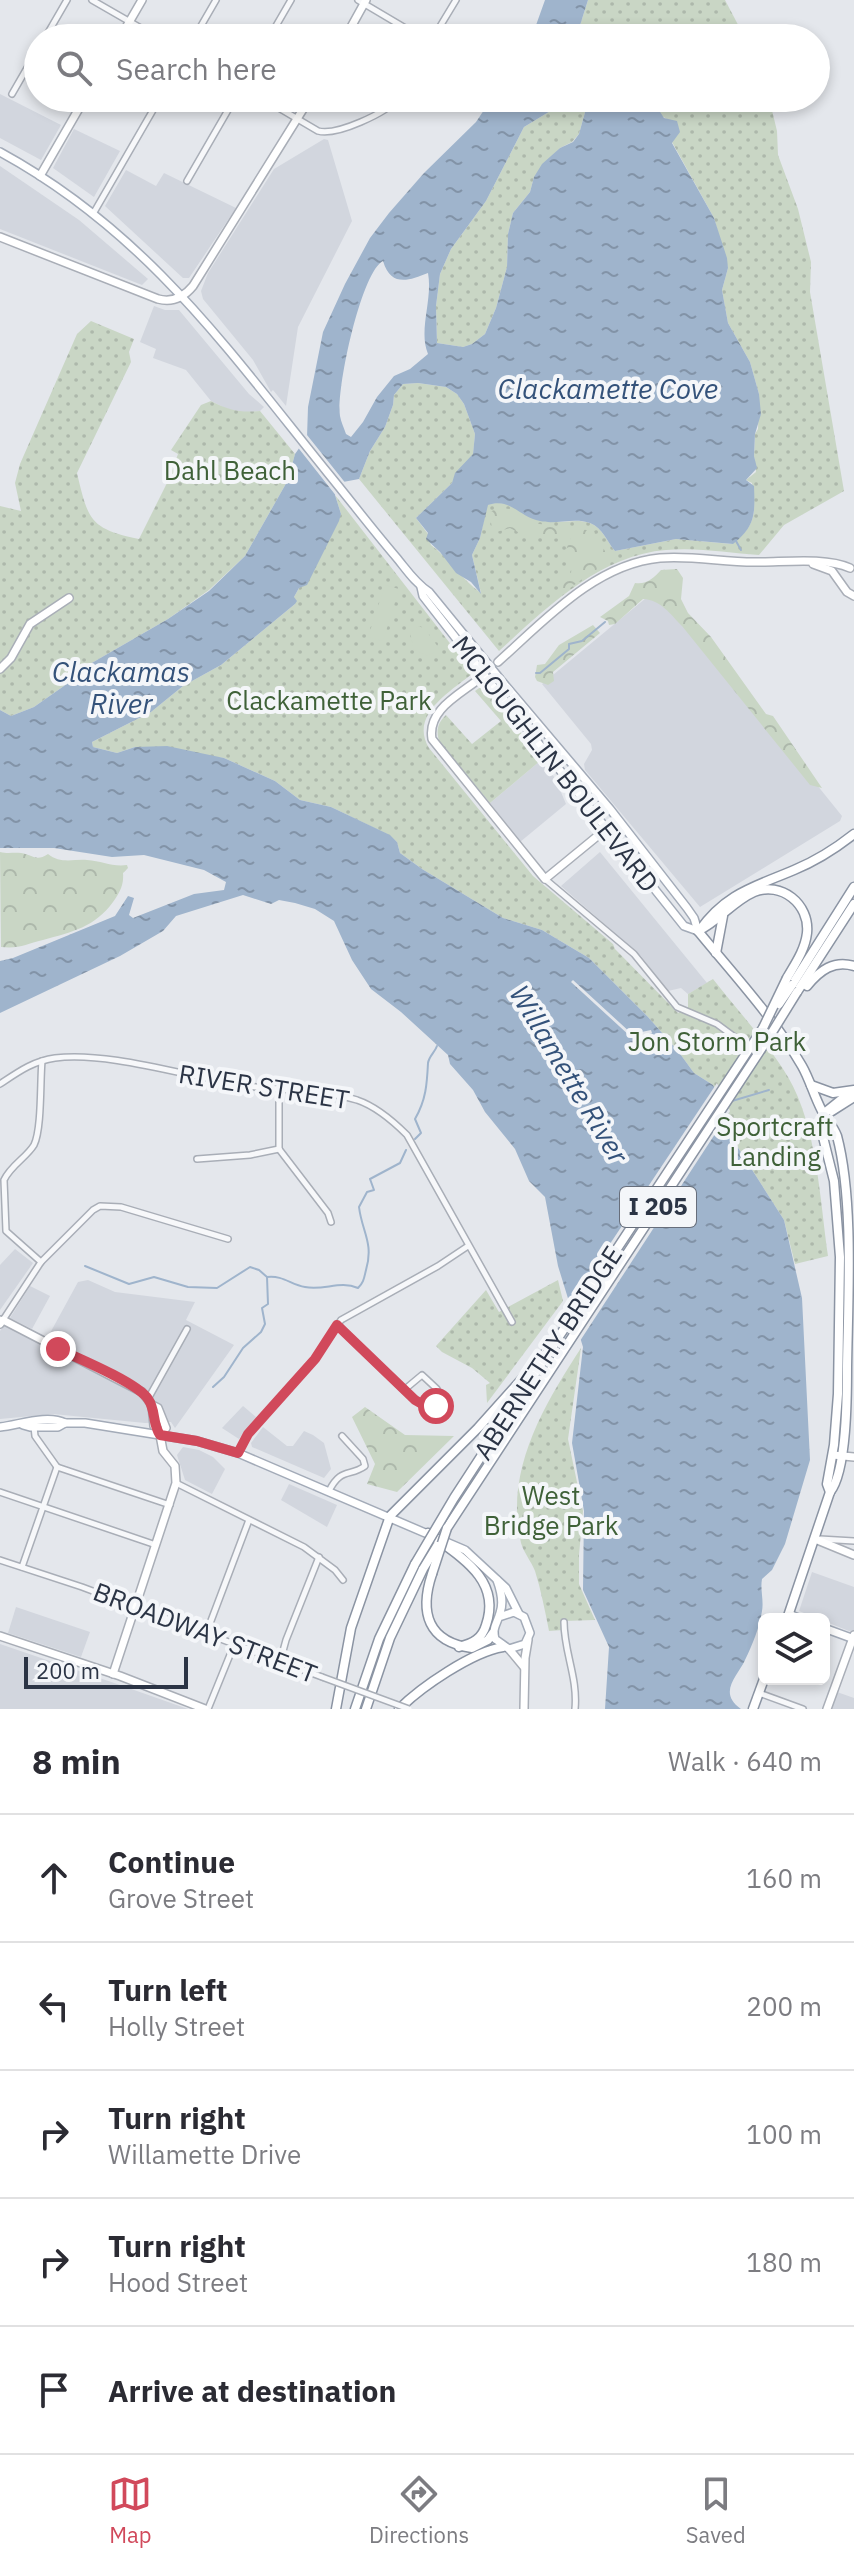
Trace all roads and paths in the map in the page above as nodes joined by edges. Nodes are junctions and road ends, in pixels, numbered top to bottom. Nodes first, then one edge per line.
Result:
1 (67, 0) edge
2 (92, 0) edge
3 (142, 0) edge
4 (216, 0) edge
5 (291, 0) edge
6 (456, 0) edge
7 (363, 1) edge
8 (129, 21) junction
9 (53, 24) edge
10 (127, 24) edge
11 (134, 24) edge
12 (202, 24) edge
13 (277, 24) edge
14 (352, 24) edge
15 (400, 24) edge
16 (441, 24) edge
17 (24, 73) edge
18 (12, 94) dead end
19 (77, 112) edge
20 (152, 112) edge
21 (227, 112) edge
22 (286, 112) edge
23 (302, 112) edge
24 (382, 112) edge
25 (298, 119) junction
26 (0, 152) edge
27 (40, 176) junction
28 (187, 181) dead end
29 (93, 214) junction
30 (0, 237) edge
31 (183, 295) junction
32 (811, 563) junction
33 (853, 566) edge
34 (843, 584) junction
35 (421, 587) junction
36 (854, 596) edge
37 (69, 598) dead end
38 (498, 662) dead end
39 (0, 669) edge
40 (479, 679) dead end
41 (617, 820) junction
42 (606, 828) junction
43 (854, 834) edge
44 (545, 879) junction
45 (854, 887) edge
46 (854, 904) edge
47 (723, 916) junction
48 (698, 931) junction
49 (716, 953) junction
50 (854, 966) edge
51 (794, 988) junction
52 (740, 1041) dead end
53 (42, 1061) junction
54 (0, 1084) edge
55 (811, 1085) junction
56 (279, 1088) junction
57 (854, 1090) edge
58 (854, 1097) edge
59 (823, 1114) junction
60 (279, 1149) junction
61 (197, 1159) dead end
62 (850, 1206) edge
63 (331, 1222) dead end
64 (228, 1239) dead end
65 (468, 1246) junction
66 (41, 1262) junction
67 (847, 1290) edge
68 (1, 1321) edge
69 (512, 1322) dead end
70 (337, 1325) junction
71 (187, 1329) dead end
72 (556, 1341) junction
73 (851, 1376) edge
74 (404, 1390) junction
75 (150, 1402) junction
76 (65, 1423) junction
77 (23, 1425) junction
78 (0, 1427) edge
79 (34, 1427) junction
80 (160, 1435) junction
81 (342, 1436) dead end
82 (238, 1453) junction
83 (837, 1456) junction
84 (854, 1457) edge
85 (57, 1467) junction
86 (176, 1483) junction
87 (329, 1491) junction
88 (0, 1492) edge
89 (170, 1505) junction
90 (41, 1506) junction
91 (390, 1516) junction
92 (249, 1520) junction
93 (428, 1533) junction
94 (815, 1539) junction
95 (854, 1541) edge
96 (156, 1545) junction
97 (854, 1555) edge
98 (319, 1557) junction
99 (0, 1560) edge
100 (22, 1567) junction
101 (423, 1569) junction
102 (496, 1578) junction
103 (343, 1580) dead end
104 (135, 1608) junction
105 (789, 1613) edge
106 (519, 1614) junction
107 (499, 1617) junction
108 (564, 1622) dead end
109 (830, 1630) edge
110 (493, 1633) junction
111 (206, 1634) junction
112 (0, 1636) edge
113 (854, 1637) edge
114 (528, 1639) junction
115 (234, 1645) junction
116 (459, 1647) junction
117 (506, 1648) junction
118 (280, 1662) junction
119 (525, 1669) junction
120 (113, 1674) junction
121 (762, 1685) edge
122 (759, 1694) junction
123 (523, 1708) edge
124 (206, 1709) edge
125 (336, 1709) edge
126 (355, 1709) edge
127 (366, 1709) edge
128 (399, 1709) edge
129 (409, 1709) edge
130 (575, 1709) edge
131 (753, 1709) edge
132 (803, 1709) edge
133 (827, 1709) edge

1 - 9 street
2 - 8 street
3 - 8 main road
4 - 12 street
5 - 13 street
6 - 16 street
7 - 14 main road
7 - 15 street
8 - 10 main road
8 - 11 street
17 - 18 street
19 - 27 main road
20 - 29 street
21 - 28 street
22 - 25 street
23 - 25 main road
24 - 25 street
25 - 31 main road
26 - 27 main road, MCLOUGHLIN BOULEVARD
27 - 29 main road, MCLOUGHLIN BOULEVARD
29 - 31 main road, MCLOUGHLIN BOULEVARD
30 - 31 main road
31 - 35 main road, MCLOUGHLIN BOULEVARD
32 - 33 main road
32 - 34 main road
32 - 38 main road
33 - 34 main road
34 - 36 main road
35 - 41 main road, MCLOUGHLIN BOULEVARD, bridge
35 - 42 main road, MCLOUGHLIN BOULEVARD, bridge
37 - 39 main road
40 - 44 main road
41 - 42 main road
41 - 48 main road, MCLOUGHLIN BOULEVARD
42 - 44 main road
42 - 48 main road, MCLOUGHLIN BOULEVARD
43 - 48 highway
44 - 52 street
45 - 51 highway, I 205
46 - 51 highway, I 205
47 - 48 highway
47 - 49 highway
47 - 51 highway
48 - 49 highway, MCLOUGHLIN BOULEVARD
49 - 55 highway, MCLOUGHLIN BOULEVARD
50 - 51 highway
51 - 72 highway, ABERNETHY BRIDGE / I 205, bridge
51 - 101 highway, ABERNETHY BRIDGE / I 205, bridge
53 - 54 street, RIVER STREET
53 - 56 street, RIVER STREET
53 - 66 street
55 - 57 highway
55 - 59 highway, MCLOUGHLIN BOULEVARD
56 - 60 street
56 - 65 street, RIVER STREET
57 - 59 highway
58 - 59 highway
59 - 62 highway, MCLOUGHLIN BOULEVARD
59 - 67 highway, MCLOUGHLIN BOULEVARD
60 - 61 street
60 - 63 street
62 - 67 highway, MCLOUGHLIN BOULEVARD
64 - 66 street
65 - 69 street, RIVER STREET
65 - 70 street
66 - 68 street
67 - 73 highway, MCLOUGHLIN BOULEVARD
67 - 83 highway, MCLOUGHLIN BOULEVARD
68 - 75 main road
70 - 74 street
70 - 82 street
71 - 75 street
72 - 91 highway, bridge
72 - 101 highway, ABERNETHY BRIDGE / I 205, bridge
73 - 83 highway, MCLOUGHLIN BOULEVARD
74 - 74 street
75 - 80 main road
76 - 77 main road
76 - 79 main road
76 - 80 main road
77 - 78 main road
77 - 79 main road
79 - 85 street
80 - 82 main road
80 - 86 main road
81 - 87 street
82 - 87 main road
83 - 84 main road
83 - 94 highway, MCLOUGHLIN BOULEVARD
85 - 89 street
85 - 90 street
86 - 89 main road
86 - 92 street
87 - 91 main road
88 - 90 street
89 - 96 main road
90 - 96 street
90 - 100 street
91 - 93 main road
91 - 125 highway
92 - 98 street
92 - 111 street
93 - 102 main road
93 - 116 highway
94 - 95 street
94 - 97 main road
94 - 105 highway, MCLOUGHLIN BOULEVARD
96 - 104 main road
98 - 103 street
98 - 118 street
99 - 100 street, BROADWAY STREET
100 - 104 street, BROADWAY STREET
101 - 116 highway
101 - 126 highway, I 205
101 - 127 highway, I 205
102 - 106 main road
102 - 107 main road
104 - 111 street, BROADWAY STREET
104 - 120 main road
106 - 107 main road
106 - 114 main road
107 - 110 main road
108 - 130 street
109 - 113 main road
110 - 116 highway
110 - 117 main road
111 - 115 street, BROADWAY STREET
112 - 120 main road
113 - 133 main road
114 - 117 main road
114 - 119 main road
115 - 118 street, BROADWAY STREET
115 - 124 street
117 - 119 main road
117 - 128 highway
118 - 129 street, BROADWAY STREET, bridge
119 - 123 main road
120 - 124 main road
121 - 122 highway
122 - 131 highway
122 - 132 street

